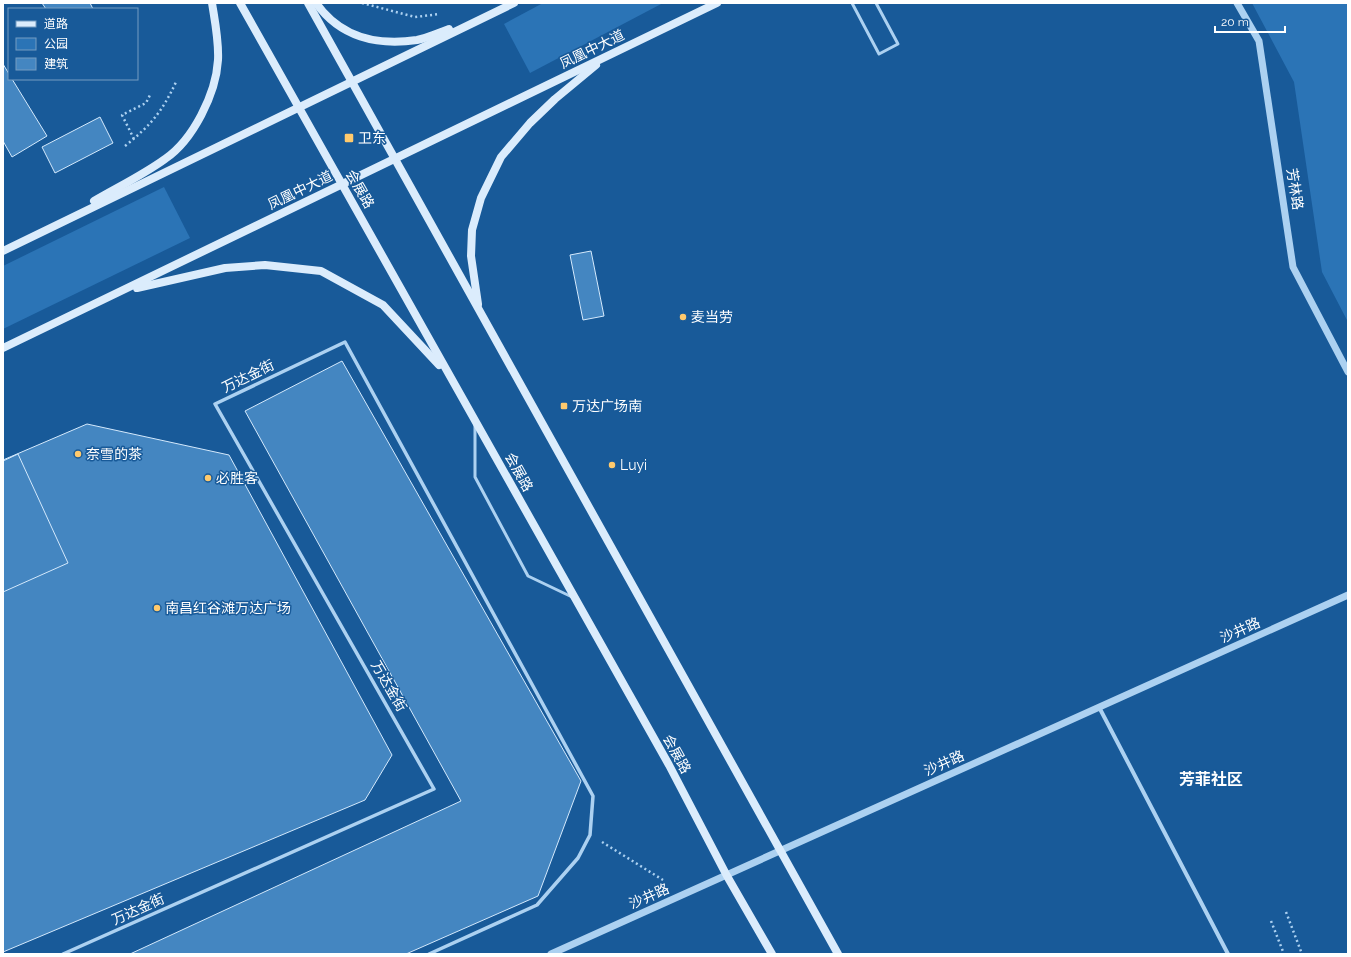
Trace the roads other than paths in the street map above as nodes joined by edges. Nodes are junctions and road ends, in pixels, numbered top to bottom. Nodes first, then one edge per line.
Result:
1 (212, 3) edge
2 (240, 3) edge
3 (308, 3) edge
4 (316, 3) edge
5 (514, 3) edge
6 (717, 3) edge
7 (852, 3) edge
8 (876, 3) edge
9 (1237, 3) edge
10 (483, 17) junction
11 (606, 56) junction
12 (351, 80) junction
13 (298, 106) junction
14 (394, 158) junction
15 (342, 184) junction
16 (32, 237) junction
17 (3, 251) edge
18 (124, 291) junction
19 (478, 309) junction
20 (3, 348) edge
21 (1348, 372) edge
22 (453, 382) junction
23 (476, 422) junction
24 (1348, 595) edge
25 (575, 599) junction
26 (1099, 708) junction
27 (781, 852) junction
28 (727, 876) junction
29 (63, 954) edge
30 (429, 954) edge
31 (551, 954) edge
32 (772, 954) edge
33 (838, 954) edge
34 (1228, 954) edge

1 - 16 main road
2 - 13 main road, 会展路
3 - 12 main road
4 - 10 main road
5 - 10 main road
6 - 11 main road, 凤凰中大道
7 - 8 lane
9 - 21 street, 芳林路
10 - 12 main road
11 - 14 main road, 凤凰中大道
11 - 19 main road
12 - 13 main road
12 - 14 main road
13 - 15 main road, 会展路
13 - 16 main road
14 - 15 main road, 凤凰中大道
14 - 19 main road
15 - 18 main road, 凤凰中大道
15 - 22 main road, 会展路
16 - 17 main road
18 - 20 main road, 凤凰中大道
18 - 22 main road
19 - 27 main road
22 - 23 main road, 会展路
23 - 25 main road, 会展路
23 - 25 lane
24 - 26 street, 沙井路
25 - 28 main road, 会展路
26 - 27 street, 沙井路
26 - 34 street
27 - 28 street, 沙井路
27 - 33 main road
28 - 31 street, 沙井路
28 - 32 main road, 会展路
29 - 30 street, 万达金街

